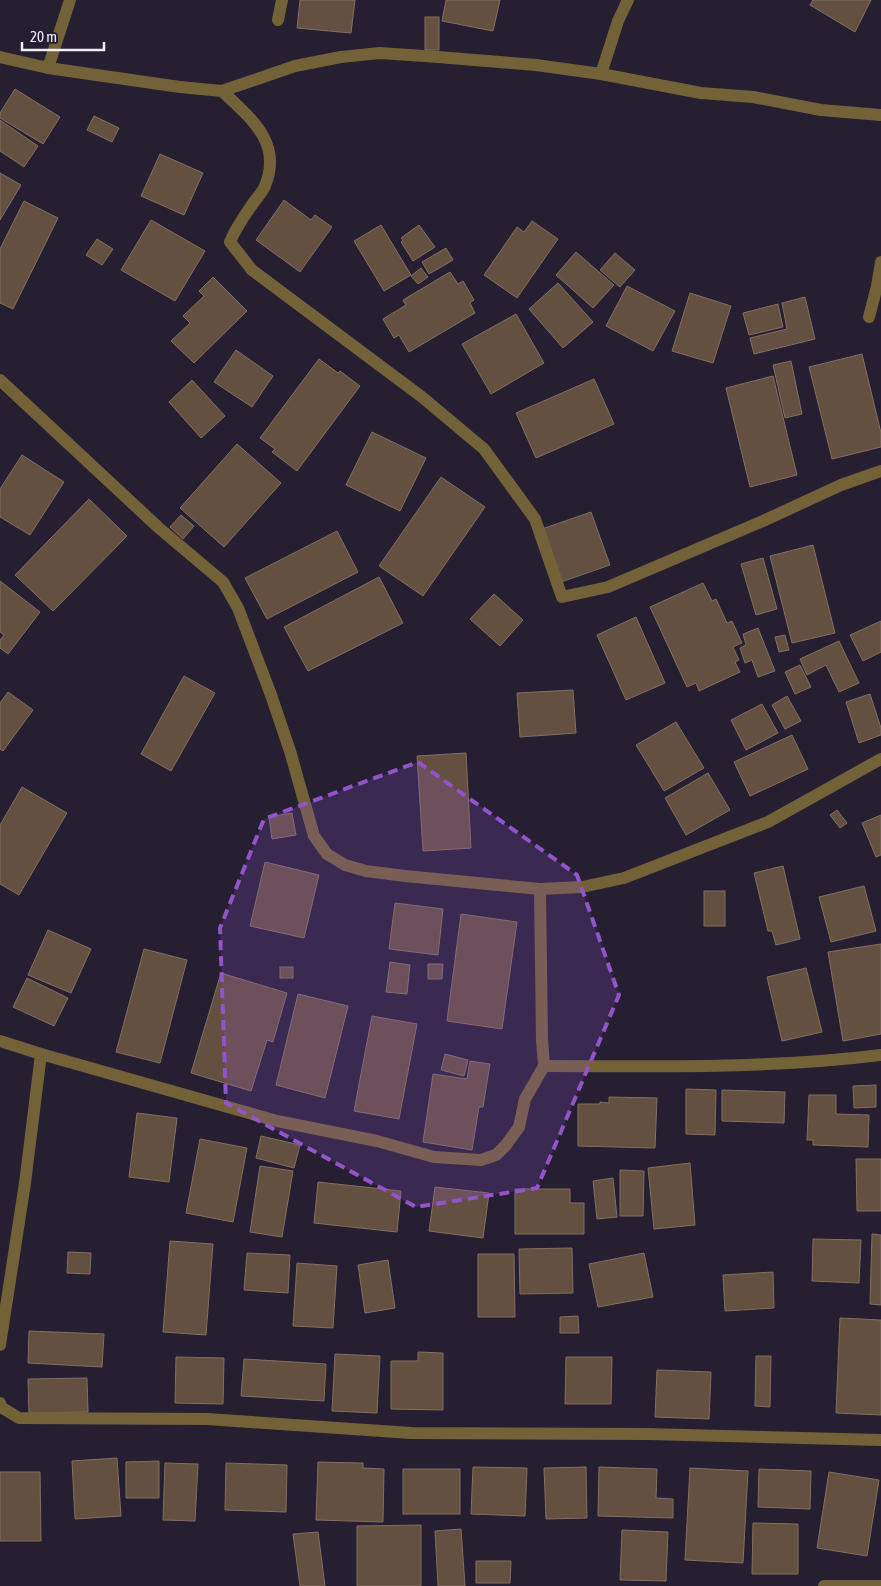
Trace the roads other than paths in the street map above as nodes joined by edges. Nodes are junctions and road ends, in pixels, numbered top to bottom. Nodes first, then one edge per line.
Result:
1 (70, 0) edge
2 (282, 0) edge
3 (628, 0) edge
4 (278, 20) dead end
5 (0, 57) edge
6 (48, 68) junction
7 (601, 74) junction
8 (222, 91) junction
9 (881, 115) edge
10 (881, 262) edge
11 (869, 317) dead end
12 (0, 380) edge
13 (881, 471) edge
14 (881, 759) edge
15 (540, 889) junction
16 (0, 1041) edge
17 (41, 1054) junction
18 (881, 1055) edge
19 (544, 1066) junction
20 (0, 1345) edge
21 (0, 1403) edge
22 (881, 1440) edge
23 (824, 1586) edge
24 (881, 1586) edge

1 - 6 street
2 - 4 street
3 - 7 street
5 - 6 street
6 - 8 street
7 - 8 street
7 - 9 street
8 - 13 street
10 - 11 street
12 - 15 street
14 - 15 street
15 - 19 street
16 - 17 street
17 - 19 street
17 - 20 street
18 - 19 street
21 - 22 street
23 - 24 street

